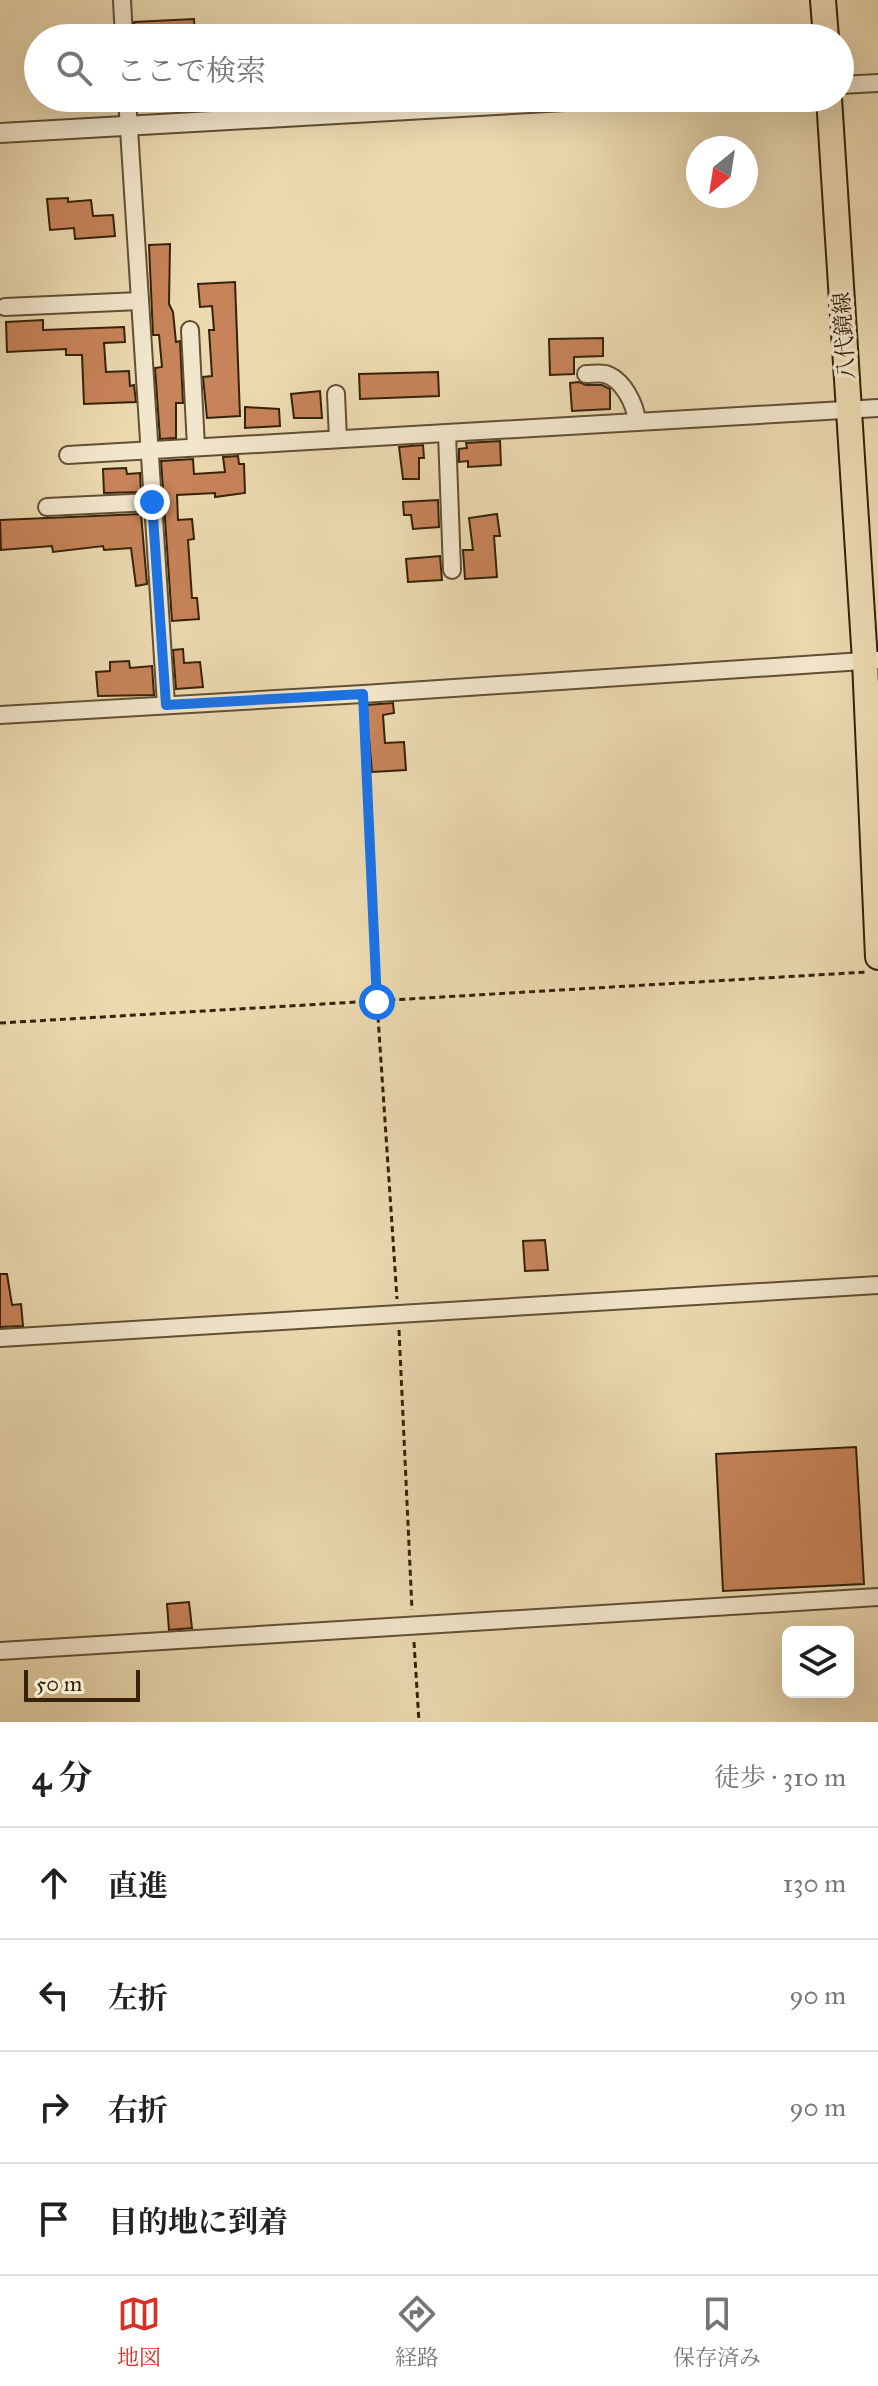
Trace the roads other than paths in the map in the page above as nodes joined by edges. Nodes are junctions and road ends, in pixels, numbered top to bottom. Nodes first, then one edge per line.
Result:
1 (122, 0) edge
2 (823, 0) edge
3 (123, 24) edge
4 (825, 24) edge
5 (878, 83) edge
6 (854, 84) edge
7 (128, 112) edge
8 (373, 112) edge
9 (830, 112) edge
10 (128, 126) junction
11 (0, 133) edge
12 (140, 301) junction
13 (5, 307) dead end
14 (190, 330) dead end
15 (586, 374) dead end
16 (336, 394) dead end
17 (878, 408) edge
18 (849, 409) junction
19 (637, 421) junction
20 (447, 433) junction
21 (338, 439) junction
22 (196, 447) junction
23 (149, 451) junction
24 (68, 455) dead end
25 (152, 502) junction
26 (47, 507) dead end
27 (452, 570) dead end
28 (871, 660) edge
29 (166, 705) junction
30 (0, 715) edge
31 (878, 957) edge
32 (878, 1285) edge
33 (0, 1338) edge
34 (878, 1597) edge
35 (0, 1651) edge

1 - 3 street
2 - 4 main road
5 - 6 street
7 - 10 street
8 - 10 street
9 - 18 main road, 八代鏡線
10 - 11 street
10 - 12 street
12 - 13 street
12 - 23 street
14 - 22 street
15 - 19 street
16 - 21 street
17 - 18 street
18 - 19 street
18 - 28 main road, 八代鏡線
19 - 20 street
20 - 21 street
20 - 27 street
21 - 22 street
22 - 23 street
23 - 24 street
23 - 25 street
25 - 26 street
25 - 29 street
28 - 29 street
28 - 31 main road, 八代鏡線
29 - 30 street
32 - 33 street
34 - 35 street

